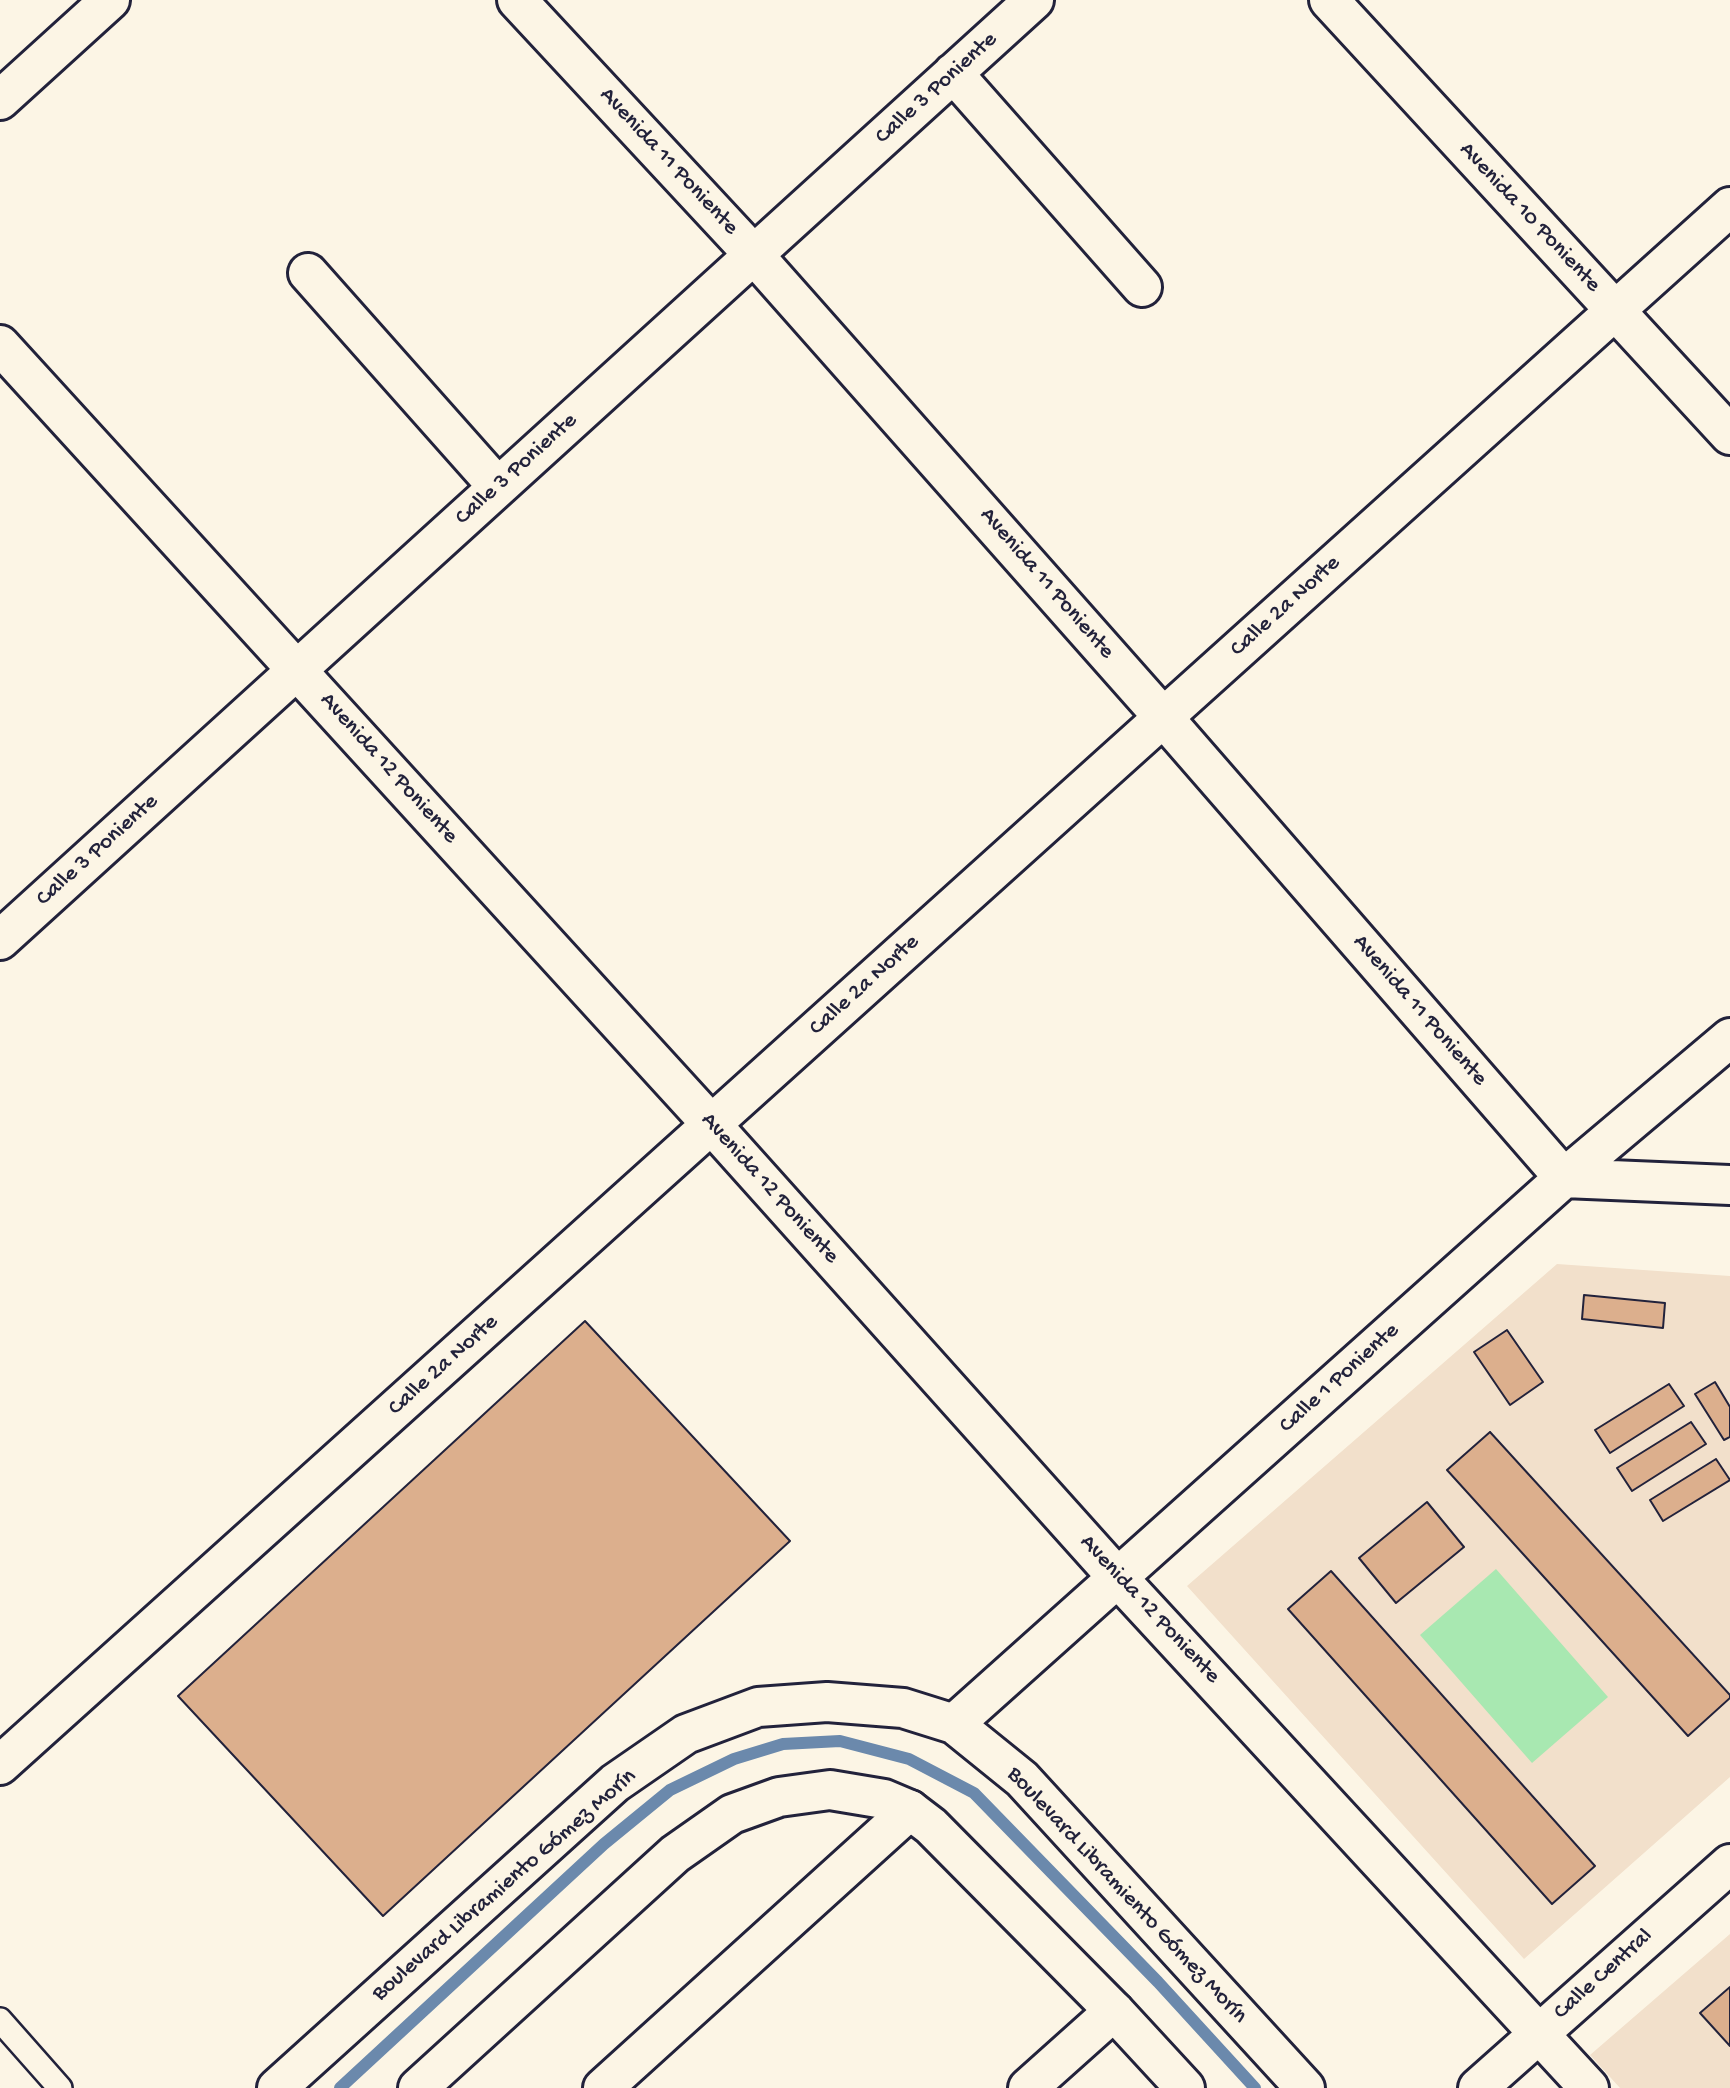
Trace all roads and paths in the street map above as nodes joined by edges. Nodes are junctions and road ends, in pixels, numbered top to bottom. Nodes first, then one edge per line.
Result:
1 (110, 0) edge
2 (517, 0) edge
3 (1034, 0) edge
4 (1329, 0) edge
5 (953, 74) junction
6 (0, 100) edge
7 (1730, 207) edge
8 (754, 255) junction
9 (308, 273) dead end
10 (1142, 287) dead end
11 (1615, 311) junction
12 (0, 345) edge
13 (1730, 435) edge
14 (498, 487) junction
15 (298, 669) junction
16 (1163, 717) junction
17 (0, 940) edge
18 (1730, 1038) edge
19 (712, 1125) junction
20 (1564, 1178) junction
21 (1730, 1185) edge
22 (1118, 1578) junction
23 (954, 1724) junction
24 (0, 1765) edge
25 (910, 1810) junction
26 (1730, 1864) edge
27 (1114, 2011) junction
28 (0, 2022) edge
29 (1539, 2033) junction
30 (60, 2088) edge
31 (277, 2088) edge
32 (418, 2088) edge
33 (603, 2088) edge
34 (1028, 2088) edge
35 (1185, 2088) edge
36 (1305, 2088) edge
37 (1478, 2088) edge
38 (1589, 2088) edge

1 - 6 street
2 - 8 street, Avenida 11 Poniente
3 - 5 street, Calle 3 Poniente
4 - 11 street, Avenida 10 Poniente
5 - 8 street, Calle 3 Poniente
5 - 10 street
7 - 11 street, Calle 2a Norte
8 - 14 street, Calle 3 Poniente
8 - 16 street, Avenida 11 Poniente
9 - 14 street
11 - 13 street, Avenida 10 Poniente
11 - 16 street, Calle 2a Norte
12 - 15 street, Avenida 12 Poniente
14 - 15 street, Calle 3 Poniente
15 - 17 street, Calle 3 Poniente
15 - 19 street, Avenida 12 Poniente
16 - 19 street, Calle 2a Norte
16 - 20 street, Avenida 11 Poniente
18 - 20 street, Calle 1 Poniente
19 - 22 street, Avenida 12 Poniente
19 - 24 street, Calle 2a Norte
20 - 21 street
20 - 22 street, Calle 1 Poniente
22 - 23 street, Calle 1 Poniente
22 - 29 street, Avenida 12 Poniente
23 - 31 street, Boulevard Libramiento Gómez Morín
23 - 36 street, Boulevard Libramiento Gómez Morín
25 - 27 street
25 - 32 street
25 - 33 street
26 - 29 street, Calle Central
27 - 34 street
27 - 35 street
28 - 30 lane
29 - 37 street, Calle Central
29 - 38 street, Avenida 12 Poniente

